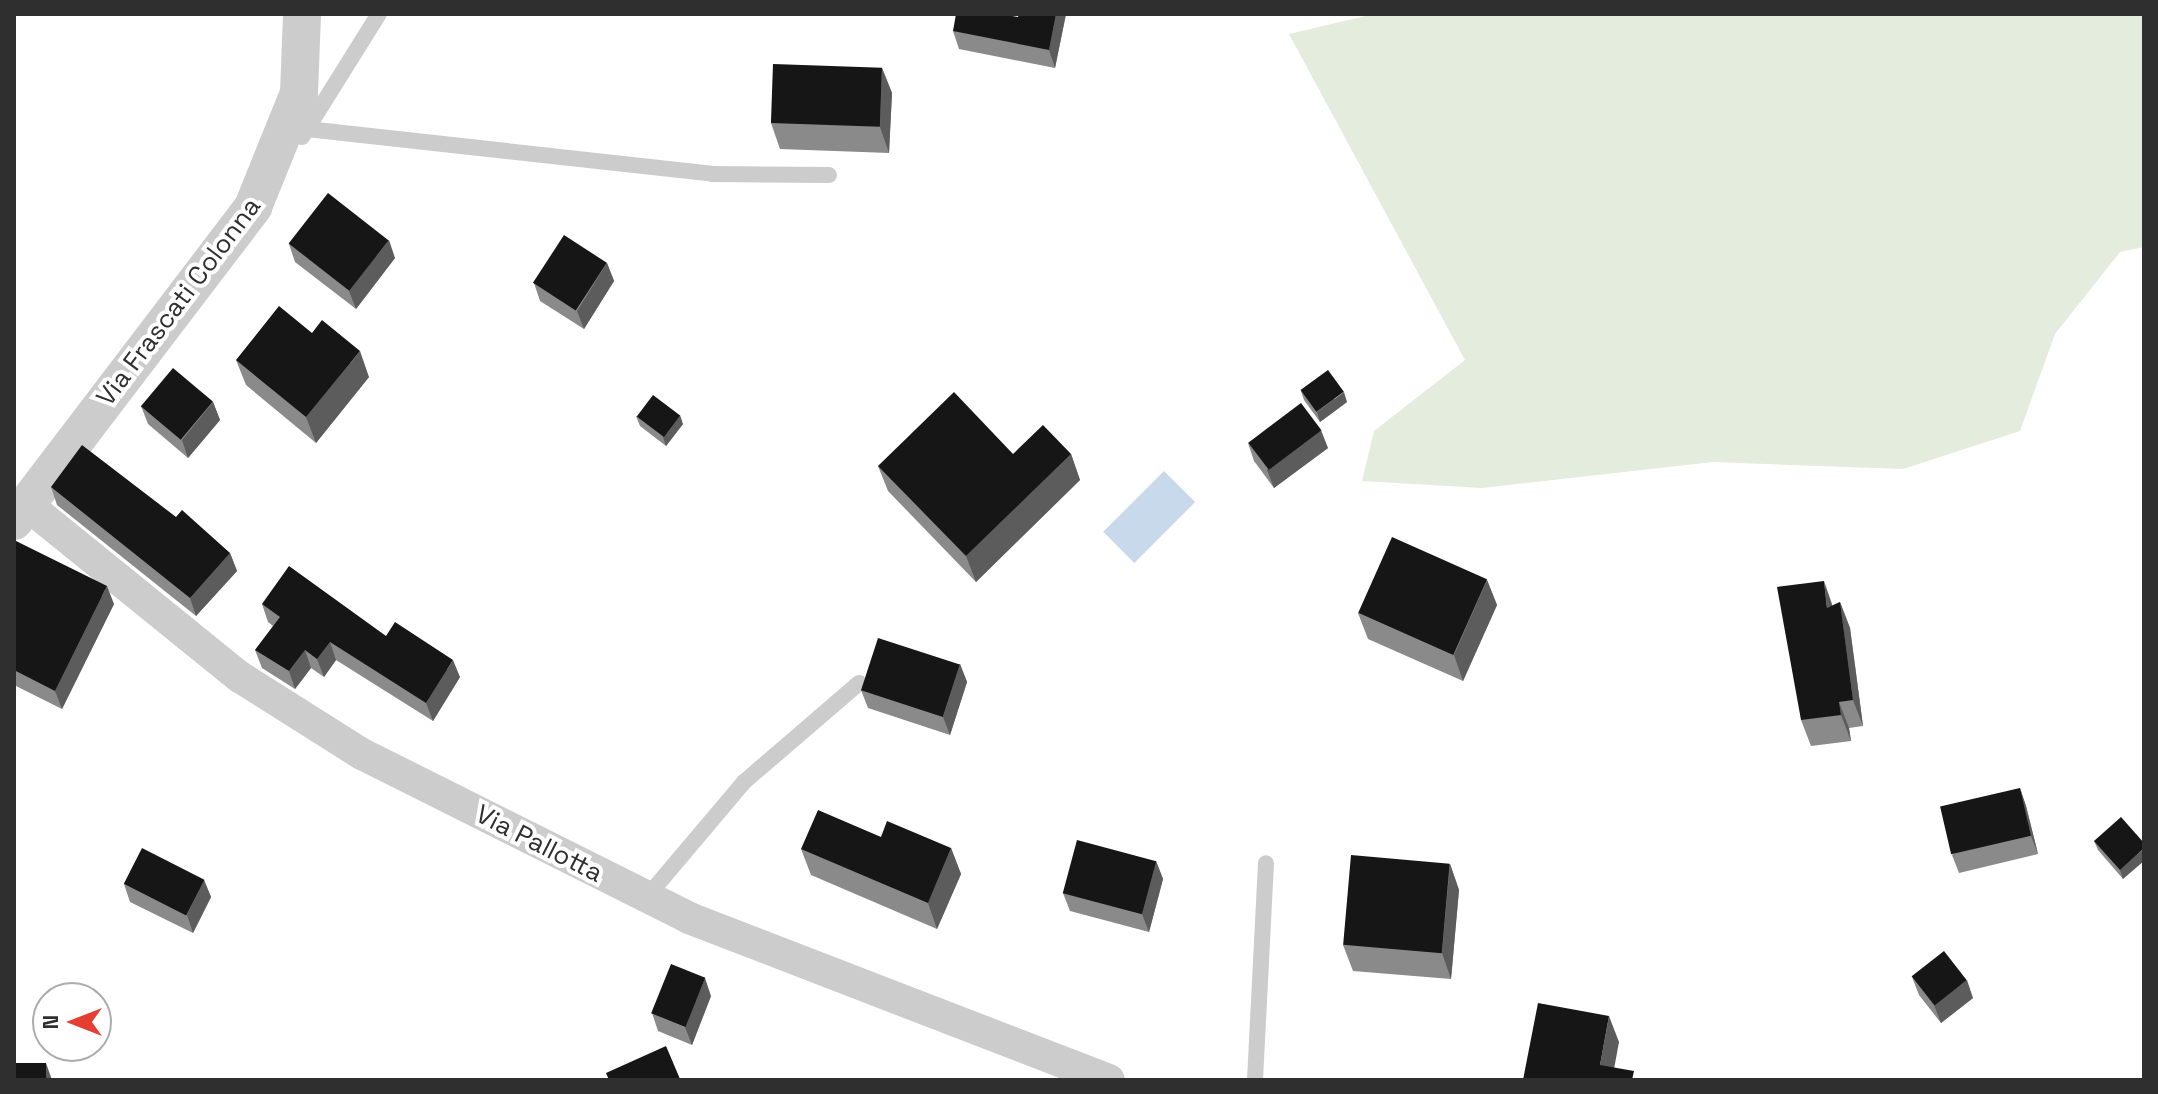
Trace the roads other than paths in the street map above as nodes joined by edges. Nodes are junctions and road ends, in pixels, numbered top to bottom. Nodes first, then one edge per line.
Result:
1 (302, 14) edge
2 (379, 14) edge
3 (307, 129) junction
4 (829, 175) dead end
5 (247, 217) junction
6 (20, 513) edge
7 (859, 683) dead end
8 (1266, 863) dead end
9 (646, 898) junction
10 (1109, 1080) edge
11 (1255, 1080) edge

1 - 5 street, Via Frascati Colonna
2 - 3 lane
3 - 4 lane
3 - 5 lane
5 - 6 street, Via Frascati Colonna
6 - 9 street, Via Pallotta
7 - 9 lane
8 - 11 lane
9 - 10 street, Via Pallotta

